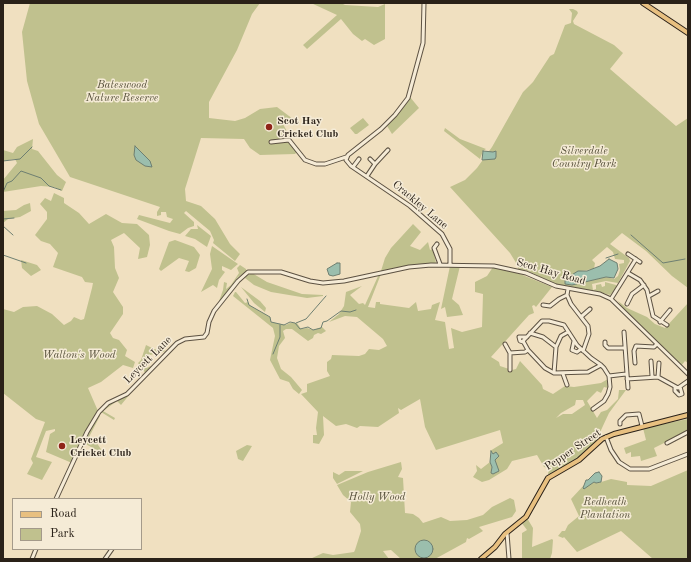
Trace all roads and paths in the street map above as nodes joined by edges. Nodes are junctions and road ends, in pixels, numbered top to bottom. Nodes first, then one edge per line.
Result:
1 (424, 3) edge
2 (642, 3) edge
3 (688, 33) edge
4 (271, 142) dead end
5 (388, 150) dead end
6 (347, 156) junction
7 (359, 159) dead end
8 (370, 159) dead end
9 (375, 164) junction
10 (353, 167) junction
11 (367, 176) junction
12 (437, 244) dead end
13 (628, 254) dead end
14 (636, 259) junction
15 (640, 262) dead end
16 (440, 264) junction
17 (450, 264) junction
18 (628, 273) junction
19 (644, 285) junction
20 (568, 289) junction
21 (658, 290) dead end
22 (568, 295) junction
23 (649, 296) junction
24 (611, 299) junction
25 (626, 304) dead end
26 (543, 305) dead end
27 (590, 309) dead end
28 (670, 310) dead end
29 (582, 316) junction
30 (660, 322) junction
31 (667, 326) dead end
32 (568, 332) junction
33 (624, 332) dead end
34 (530, 333) junction
35 (574, 342) junction
36 (605, 342) dead end
37 (504, 344) dead end
38 (657, 344) junction
39 (556, 346) junction
40 (624, 348) junction
41 (528, 350) junction
42 (582, 350) junction
43 (510, 353) junction
44 (651, 361) dead end
45 (635, 362) dead end
46 (659, 363) dead end
47 (602, 366) junction
48 (510, 370) dead end
49 (554, 373) junction
50 (563, 374) junction
51 (626, 374) junction
52 (688, 374) edge
53 (609, 376) junction
54 (652, 376) junction
55 (658, 377) junction
56 (627, 379) junction
57 (688, 381) edge
58 (567, 385) dead end
59 (675, 387) junction
60 (680, 387) junction
61 (628, 388) dead end
62 (593, 409) dead end
63 (688, 415) edge
64 (620, 424) dead end
65 (642, 426) junction
66 (688, 432) edge
67 (606, 437) junction
68 (669, 443) dead end
69 (688, 454) edge
70 (57, 498) edge
71 (507, 533) junction
72 (111, 550) edge
73 (105, 559) edge
74 (481, 559) edge
75 (510, 559) edge

1 - 6 street
2 - 3 main road
4 - 6 street
5 - 9 street
6 - 10 street, Crackley Lane
7 - 10 street
8 - 9 street
9 - 11 street
10 - 11 street, Crackley Lane
11 - 17 street, Crackley Lane
12 - 16 street
13 - 14 street
14 - 15 street
14 - 18 street
16 - 17 street, Leycett Lane
16 - 70 street, Leycett Lane
17 - 20 street, Scot Hay Road
18 - 19 street
18 - 24 street
19 - 23 street
19 - 25 street
20 - 22 street
20 - 24 street, Scot Hay Road
21 - 23 street
22 - 26 street
22 - 29 street
23 - 30 street
24 - 38 street, Scot Hay Road
27 - 29 street
28 - 30 street
29 - 42 street
30 - 31 street
32 - 34 street
32 - 35 street
32 - 39 street
33 - 40 street
34 - 39 street
34 - 41 street
35 - 42 street
35 - 42 street
36 - 40 street
37 - 43 street
38 - 45 street
38 - 52 street, Scot Hay Road
39 - 49 street
40 - 51 street
41 - 43 street
41 - 49 street
42 - 47 street
43 - 48 street
44 - 54 street
46 - 55 street
47 - 50 street
47 - 53 street
49 - 50 street
50 - 58 street
51 - 53 street
51 - 56 street
53 - 62 street
54 - 55 street
54 - 56 street
55 - 59 street
56 - 61 street
57 - 60 street
59 - 60 street
59 - 60 street
63 - 65 main road, Pepper Street
64 - 65 street
65 - 67 main road, Pepper Street
66 - 68 street
67 - 69 street
67 - 71 main road, Pepper Street
71 - 74 main road, Pepper Street
71 - 75 street
72 - 73 street

